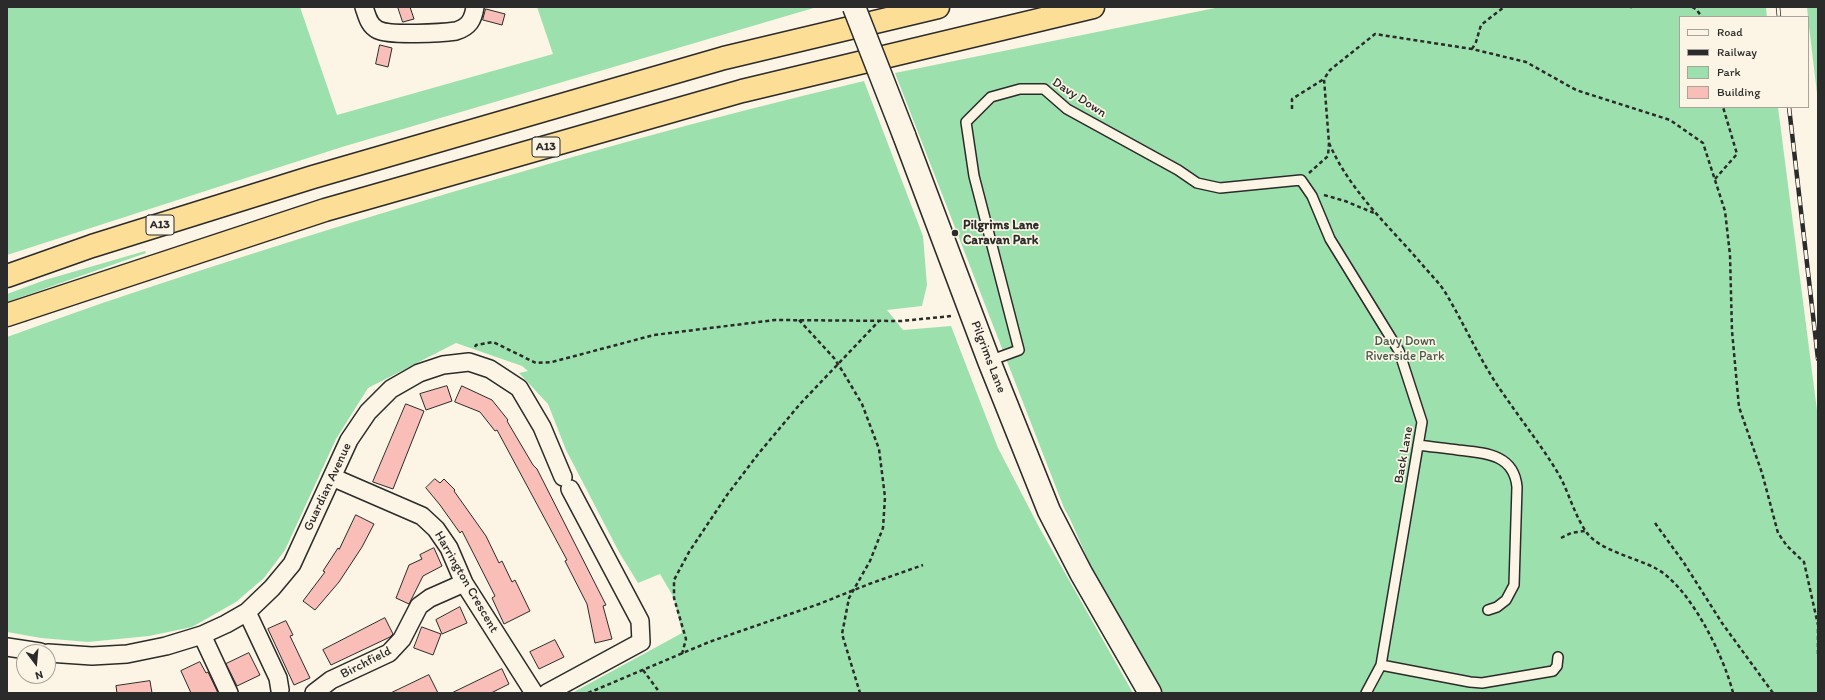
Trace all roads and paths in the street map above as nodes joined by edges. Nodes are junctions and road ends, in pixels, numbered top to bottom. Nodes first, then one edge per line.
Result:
1 (364, 7) edge
2 (475, 7) edge
3 (854, 7) edge
4 (938, 7) edge
5 (1093, 7) edge
6 (1504, 7) edge
7 (1692, 7) edge
8 (1701, 16) edge
9 (1472, 49) junction
10 (1324, 79) junction
11 (1292, 108) dead end
12 (1723, 108) edge
13 (1329, 143) junction
14 (1715, 179) junction
15 (1301, 180) junction
16 (1312, 196) junction
17 (1374, 213) junction
18 (7, 276) edge
19 (7, 315) edge
20 (959, 315) dead end
21 (799, 320) junction
22 (879, 321) junction
23 (989, 361) junction
24 (469, 362) junction
25 (838, 364) junction
26 (1418, 445) junction
27 (332, 477) junction
28 (1655, 523) dead end
29 (1585, 531) junction
30 (1560, 538) dead end
31 (923, 565) dead end
32 (464, 583) junction
33 (1488, 610) dead end
34 (247, 612) junction
35 (1818, 625) edge
36 (1818, 629) edge
37 (202, 635) junction
38 (1818, 652) edge
39 (56, 654) edge
40 (682, 654) junction
41 (1818, 656) edge
42 (1558, 657) dead end
43 (1381, 665) junction
44 (644, 670) junction
45 (283, 692) edge
46 (229, 693) edge
47 (314, 693) edge
48 (534, 693) edge
49 (547, 693) edge
50 (588, 693) edge
51 (660, 693) edge
52 (860, 693) edge
53 (1150, 693) edge
54 (1366, 693) edge
55 (1733, 693) edge
56 (1773, 693) edge

1 - 2 street
3 - 23 main road, Pilgrims Lane, bridge
4 - 18 highway, A13
5 - 19 highway, A13
6 - 9 path
7 - 8 path
9 - 10 path
9 - 14 path
10 - 11 path
10 - 13 path
12 - 14 path
13 - 15 path
13 - 17 path
14 - 35 path
15 - 16 lane
15 - 23 lane, Davy Down
16 - 17 path
16 - 26 lane, Back Lane
17 - 29 path
20 - 22 path
21 - 22 path
21 - 24 path
21 - 25 path
22 - 25 path
23 - 53 main road, Pilgrims Lane
24 - 27 street, Guardian Avenue
24 - 49 street, Guardian Avenue
25 - 40 path
25 - 52 path
26 - 33 lane
26 - 43 lane, Back Lane
27 - 32 street, Harrington Crescent
27 - 34 street, Guardian Avenue
28 - 56 path
29 - 30 path
29 - 55 path
31 - 40 path
32 - 47 street, Birchfield
32 - 48 street, Harrington Crescent
34 - 37 street, Guardian Avenue
34 - 45 street
36 - 38 path
37 - 39 street, Guardian Avenue
37 - 46 street
38 - 41 path
40 - 44 path
42 - 43 lane
43 - 54 lane, Back Lane
44 - 50 path
44 - 51 path

